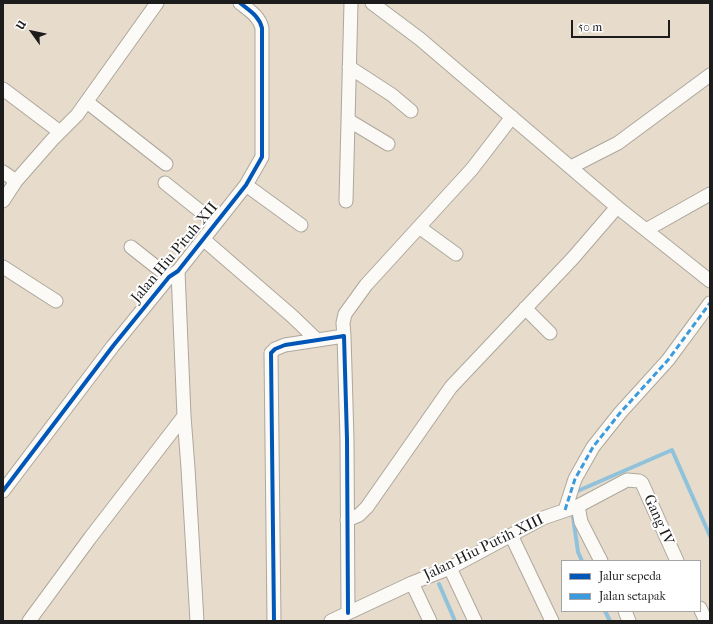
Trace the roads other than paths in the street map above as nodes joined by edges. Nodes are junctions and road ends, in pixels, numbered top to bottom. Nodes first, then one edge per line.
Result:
1 (156, 3) edge
2 (240, 3) edge
3 (351, 3) edge
4 (372, 3) edge
5 (349, 67) junction
6 (710, 75) edge
7 (3, 89) edge
8 (87, 102) junction
9 (411, 112) dead end
10 (512, 117) junction
11 (348, 120) junction
12 (60, 132) junction
13 (388, 144) dead end
14 (166, 164) dead end
15 (571, 167) junction
16 (3, 172) edge
17 (16, 181) junction
18 (165, 183) dead end
19 (246, 184) junction
20 (710, 194) edge
21 (3, 201) edge
22 (346, 201) dead end
23 (617, 207) junction
24 (215, 223) junction
25 (301, 225) dead end
26 (419, 227) junction
27 (646, 230) junction
28 (203, 239) junction
29 (131, 247) dead end
30 (456, 254) dead end
31 (3, 267) edge
32 (174, 274) junction
33 (710, 281) edge
34 (56, 301) dead end
35 (710, 303) edge
36 (525, 308) junction
37 (550, 333) dead end
38 (344, 336) junction
39 (317, 340) junction
40 (184, 416) junction
41 (639, 480) joint
42 (3, 491) edge
43 (571, 508) junction
44 (347, 520) junction
45 (510, 535) junction
46 (600, 560) edge
47 (677, 560) edge
48 (450, 568) junction
49 (412, 583) junction
50 (701, 610) edge
51 (348, 613) junction
52 (29, 621) edge
53 (197, 621) edge
54 (274, 621) edge
55 (331, 621) edge
56 (430, 621) edge
57 (475, 621) edge
58 (552, 621) edge
59 (706, 621) edge

1 - 8 street
2 - 19 street, Jalan Hiu Pituh XII
3 - 5 street
4 - 10 street
5 - 9 street
5 - 11 street
6 - 15 street
7 - 12 street
8 - 12 street
8 - 14 street
10 - 15 street
10 - 26 street
11 - 13 street
11 - 22 street
12 - 17 street
15 - 23 street
16 - 17 street
17 - 21 street
18 - 24 street
19 - 24 street, Jalan Hiu Pituh XII
19 - 25 street
20 - 27 street
23 - 27 street
23 - 36 street
24 - 28 street, Jalan Hiu Pituh XII
26 - 30 street
26 - 38 street
27 - 33 street
28 - 32 street, Jalan Hiu Pituh XII
28 - 39 street
29 - 32 street
31 - 34 street
32 - 40 street
32 - 42 street, Jalan Hiu Pituh XII
35 - 43 street
36 - 37 street
36 - 44 street
38 - 39 street
38 - 44 street
39 - 54 street
40 - 52 street
40 - 53 street
41 - 43 street, Jalan Hiu Putih XIII
41 - 47 street, Gang IV
43 - 45 street, Jalan Hiu Putih XIII
43 - 46 street
44 - 51 street
45 - 48 street, Jalan Hiu Putih XIII
45 - 58 street
48 - 49 street, Jalan Hiu Putih XIII
48 - 57 street
49 - 51 street, Jalan Hiu Putih XIII
49 - 56 street
50 - 59 street
51 - 55 street, Jalan Hiu Putih XIII

